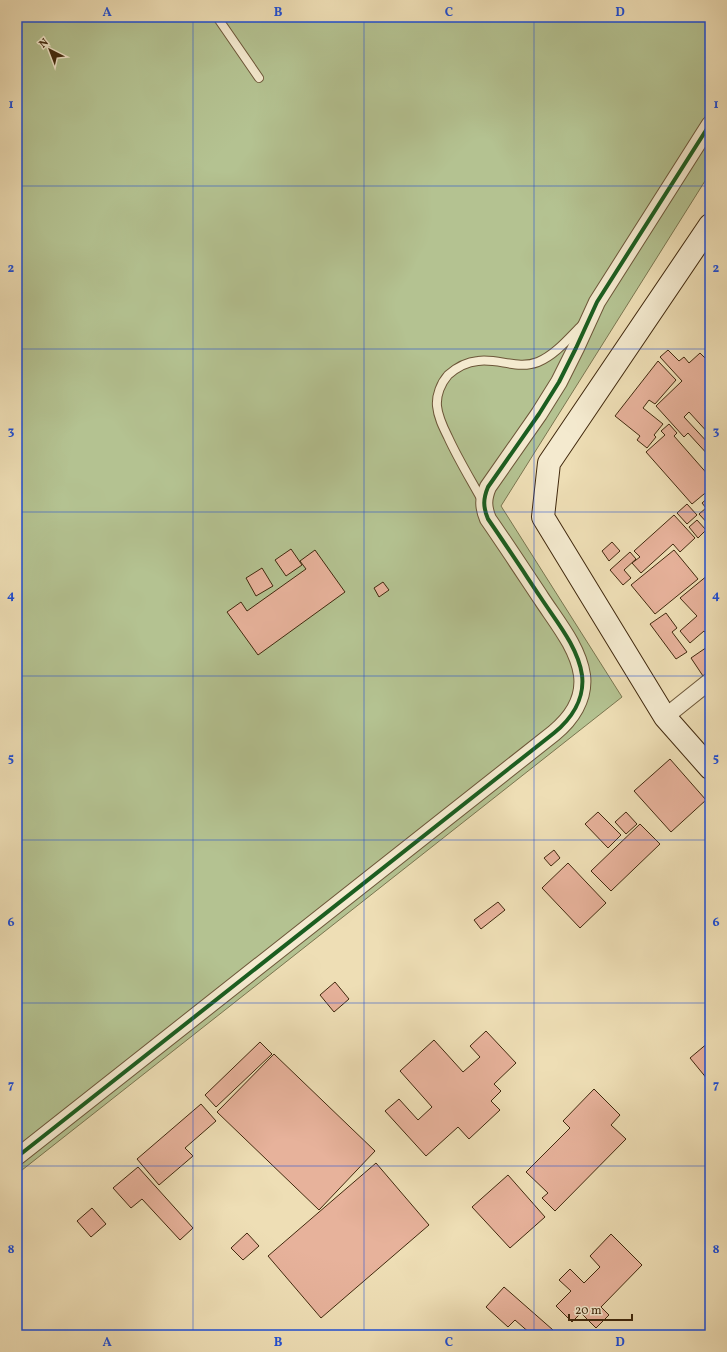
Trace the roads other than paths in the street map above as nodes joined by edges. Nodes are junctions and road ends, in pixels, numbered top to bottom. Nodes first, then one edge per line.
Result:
1 (217, 17) edge
2 (259, 78) dead end
3 (710, 124) edge
4 (710, 224) edge
5 (590, 317) junction
6 (483, 503) junction
7 (710, 681) edge
8 (664, 717) junction
9 (710, 768) edge
10 (17, 1157) edge

1 - 2 lane
3 - 5 street
4 - 8 street
5 - 6 street
5 - 6 lane
6 - 10 street
7 - 8 street
8 - 9 street

